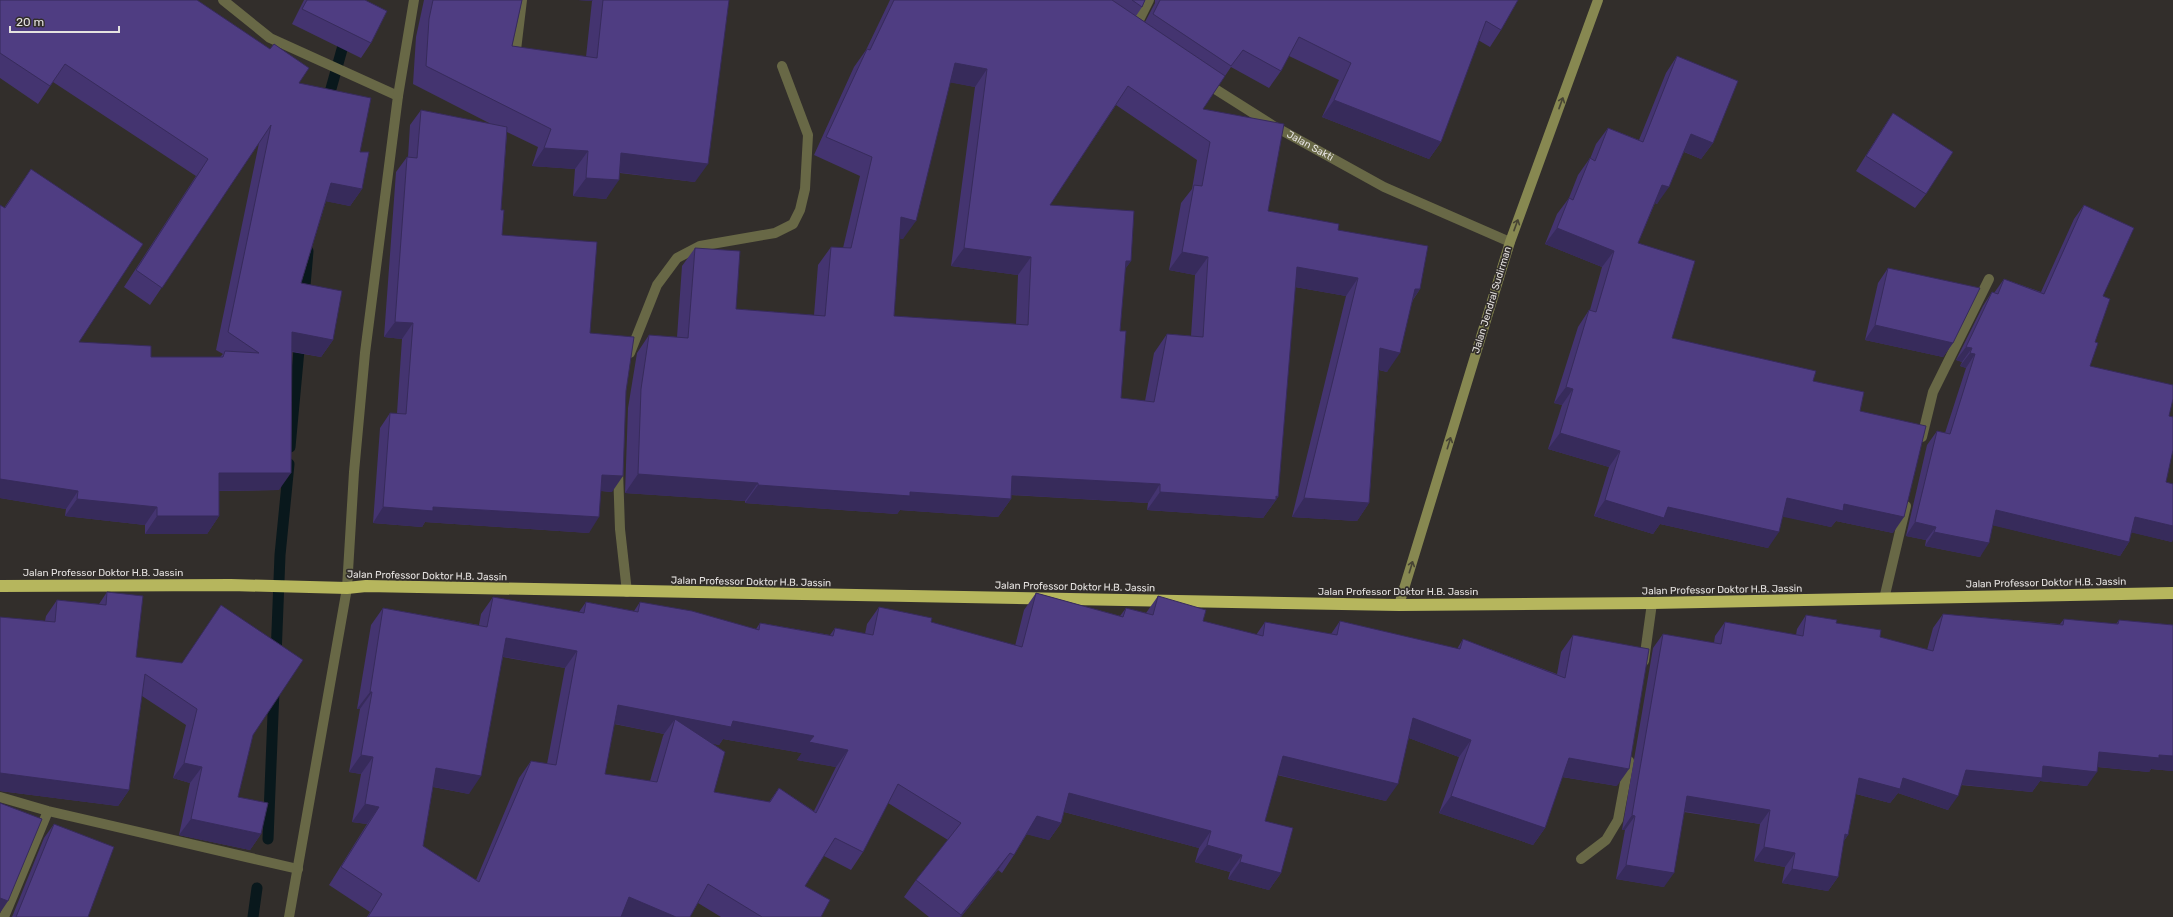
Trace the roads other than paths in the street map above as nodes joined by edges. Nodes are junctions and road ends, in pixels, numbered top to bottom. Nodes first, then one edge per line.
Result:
1 (223, 0) edge
2 (414, 0) edge
3 (522, 0) edge
4 (1149, 0) edge
5 (1598, 0) edge
6 (1133, 32) edge
7 (516, 50) edge
8 (782, 66) dead end
9 (1195, 76) edge
10 (398, 96) junction
11 (1510, 242) junction
12 (1989, 279) dead end
13 (627, 365) edge
14 (1920, 446) edge
15 (619, 461) edge
16 (1907, 500) edge
17 (0, 586) edge
18 (347, 588) junction
19 (627, 592) junction
20 (2173, 593) edge
21 (1884, 599) junction
22 (1652, 603) junction
23 (1399, 605) junction
24 (1643, 672) edge
25 (1630, 753) edge
26 (0, 797) edge
27 (48, 811) junction
28 (1581, 859) dead end
29 (298, 869) junction
30 (4, 917) edge
31 (289, 917) edge

1 - 10 street
2 - 10 street
3 - 7 street
4 - 6 street
11 -> 5 street, Jalan Jendral Sudirman
8 - 13 street
9 - 11 street, Jalan Sakti
10 - 18 street
23 -> 11 street, Jalan Jendral Sudirman
12 - 14 street
15 - 19 street
16 - 21 street
17 - 18 highway, Jalan Professor Doktor H.B. Jassin
18 - 19 highway, Jalan Professor Doktor H.B. Jassin
18 - 29 street
19 - 23 highway, Jalan Professor Doktor H.B. Jassin
20 - 21 highway, Jalan Professor Doktor H.B. Jassin
21 - 22 highway, Jalan Professor Doktor H.B. Jassin
22 - 23 highway, Jalan Professor Doktor H.B. Jassin
22 - 24 street
25 - 28 street
26 - 27 street
27 - 29 street
27 - 30 street
29 - 31 street

